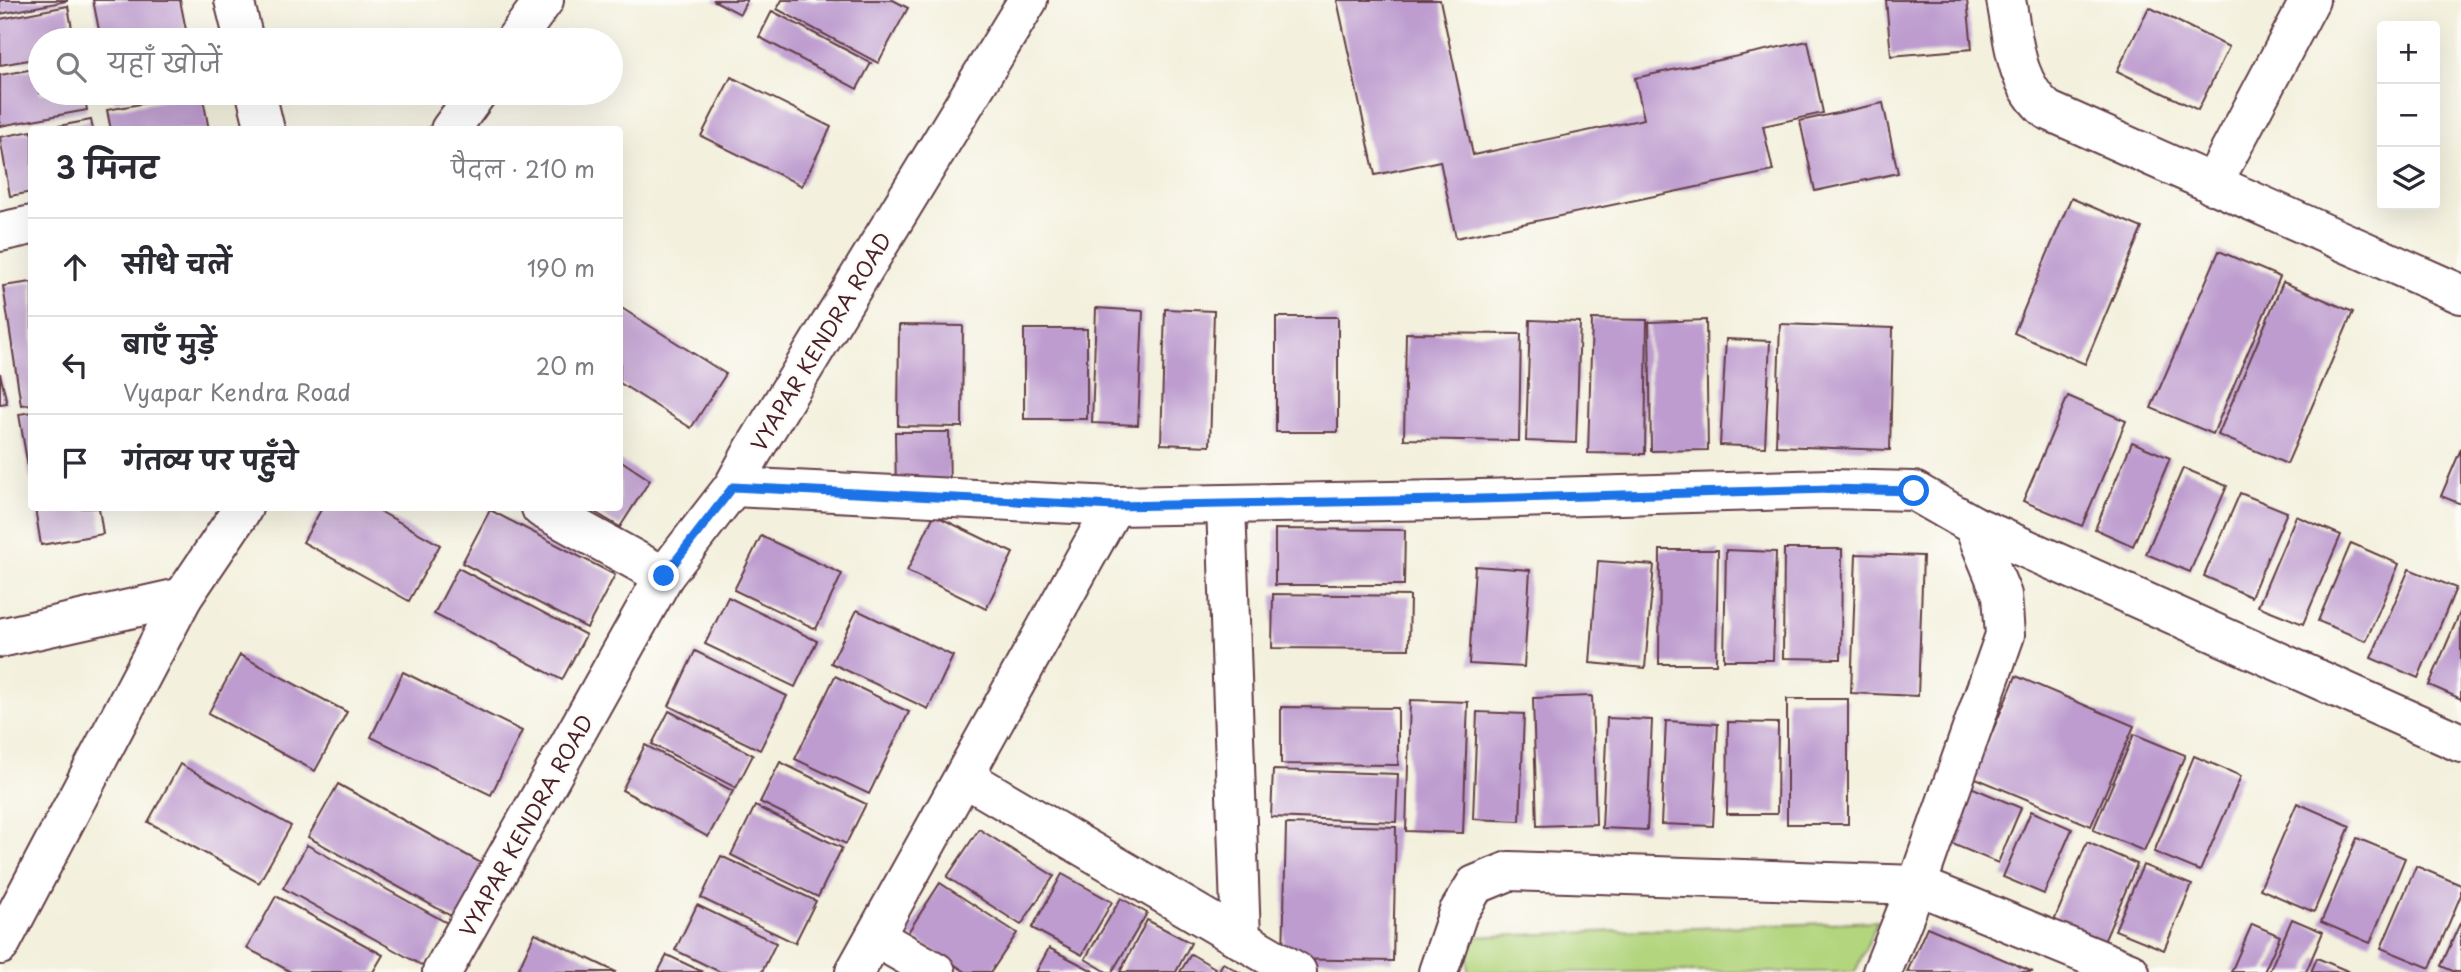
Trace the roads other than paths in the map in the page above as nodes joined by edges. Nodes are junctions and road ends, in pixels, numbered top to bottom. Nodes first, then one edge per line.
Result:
1 (234, 0) edge
2 (544, 0) edge
3 (1028, 0) edge
4 (2006, 0) edge
5 (2310, 0) edge
6 (241, 28) edge
7 (524, 28) edge
8 (259, 105) edge
9 (468, 105) edge
10 (264, 126) edge
11 (453, 126) edge
12 (2212, 185) junction
13 (28, 226) edge
14 (0, 232) edge
15 (2461, 294) edge
16 (733, 487) junction
17 (1226, 504) junction
18 (1114, 506) junction
19 (241, 511) edge
20 (546, 511) edge
21 (1973, 525) junction
22 (664, 576) junction
23 (183, 597) junction
24 (0, 638) edge
25 (2461, 743) edge
26 (964, 777) junction
27 (1917, 885) junction
28 (875, 937) junction
29 (1241, 939) junction
30 (0, 945) edge
31 (442, 972) edge
32 (855, 972) edge
33 (936, 972) edge
34 (1297, 972) edge
35 (1438, 972) edge
36 (1882, 972) edge
37 (2130, 972) edge

1 - 6 street
2 - 7 street
3 - 16 street, VYAPAR KENDRA ROAD
4 - 12 street
5 - 12 street
8 - 10 street
9 - 11 street
12 - 15 street
13 - 14 street
16 - 18 street
16 - 22 street, VYAPAR KENDRA ROAD
17 - 18 street
17 - 21 street
17 - 29 street
18 - 26 street
19 - 23 street
20 - 22 street
21 - 25 street
21 - 27 street
22 - 31 street, VYAPAR KENDRA ROAD
23 - 24 street
23 - 30 street
26 - 28 street
26 - 29 street
27 - 35 street
27 - 36 street
27 - 37 street
28 - 32 street
28 - 33 street
29 - 34 street

